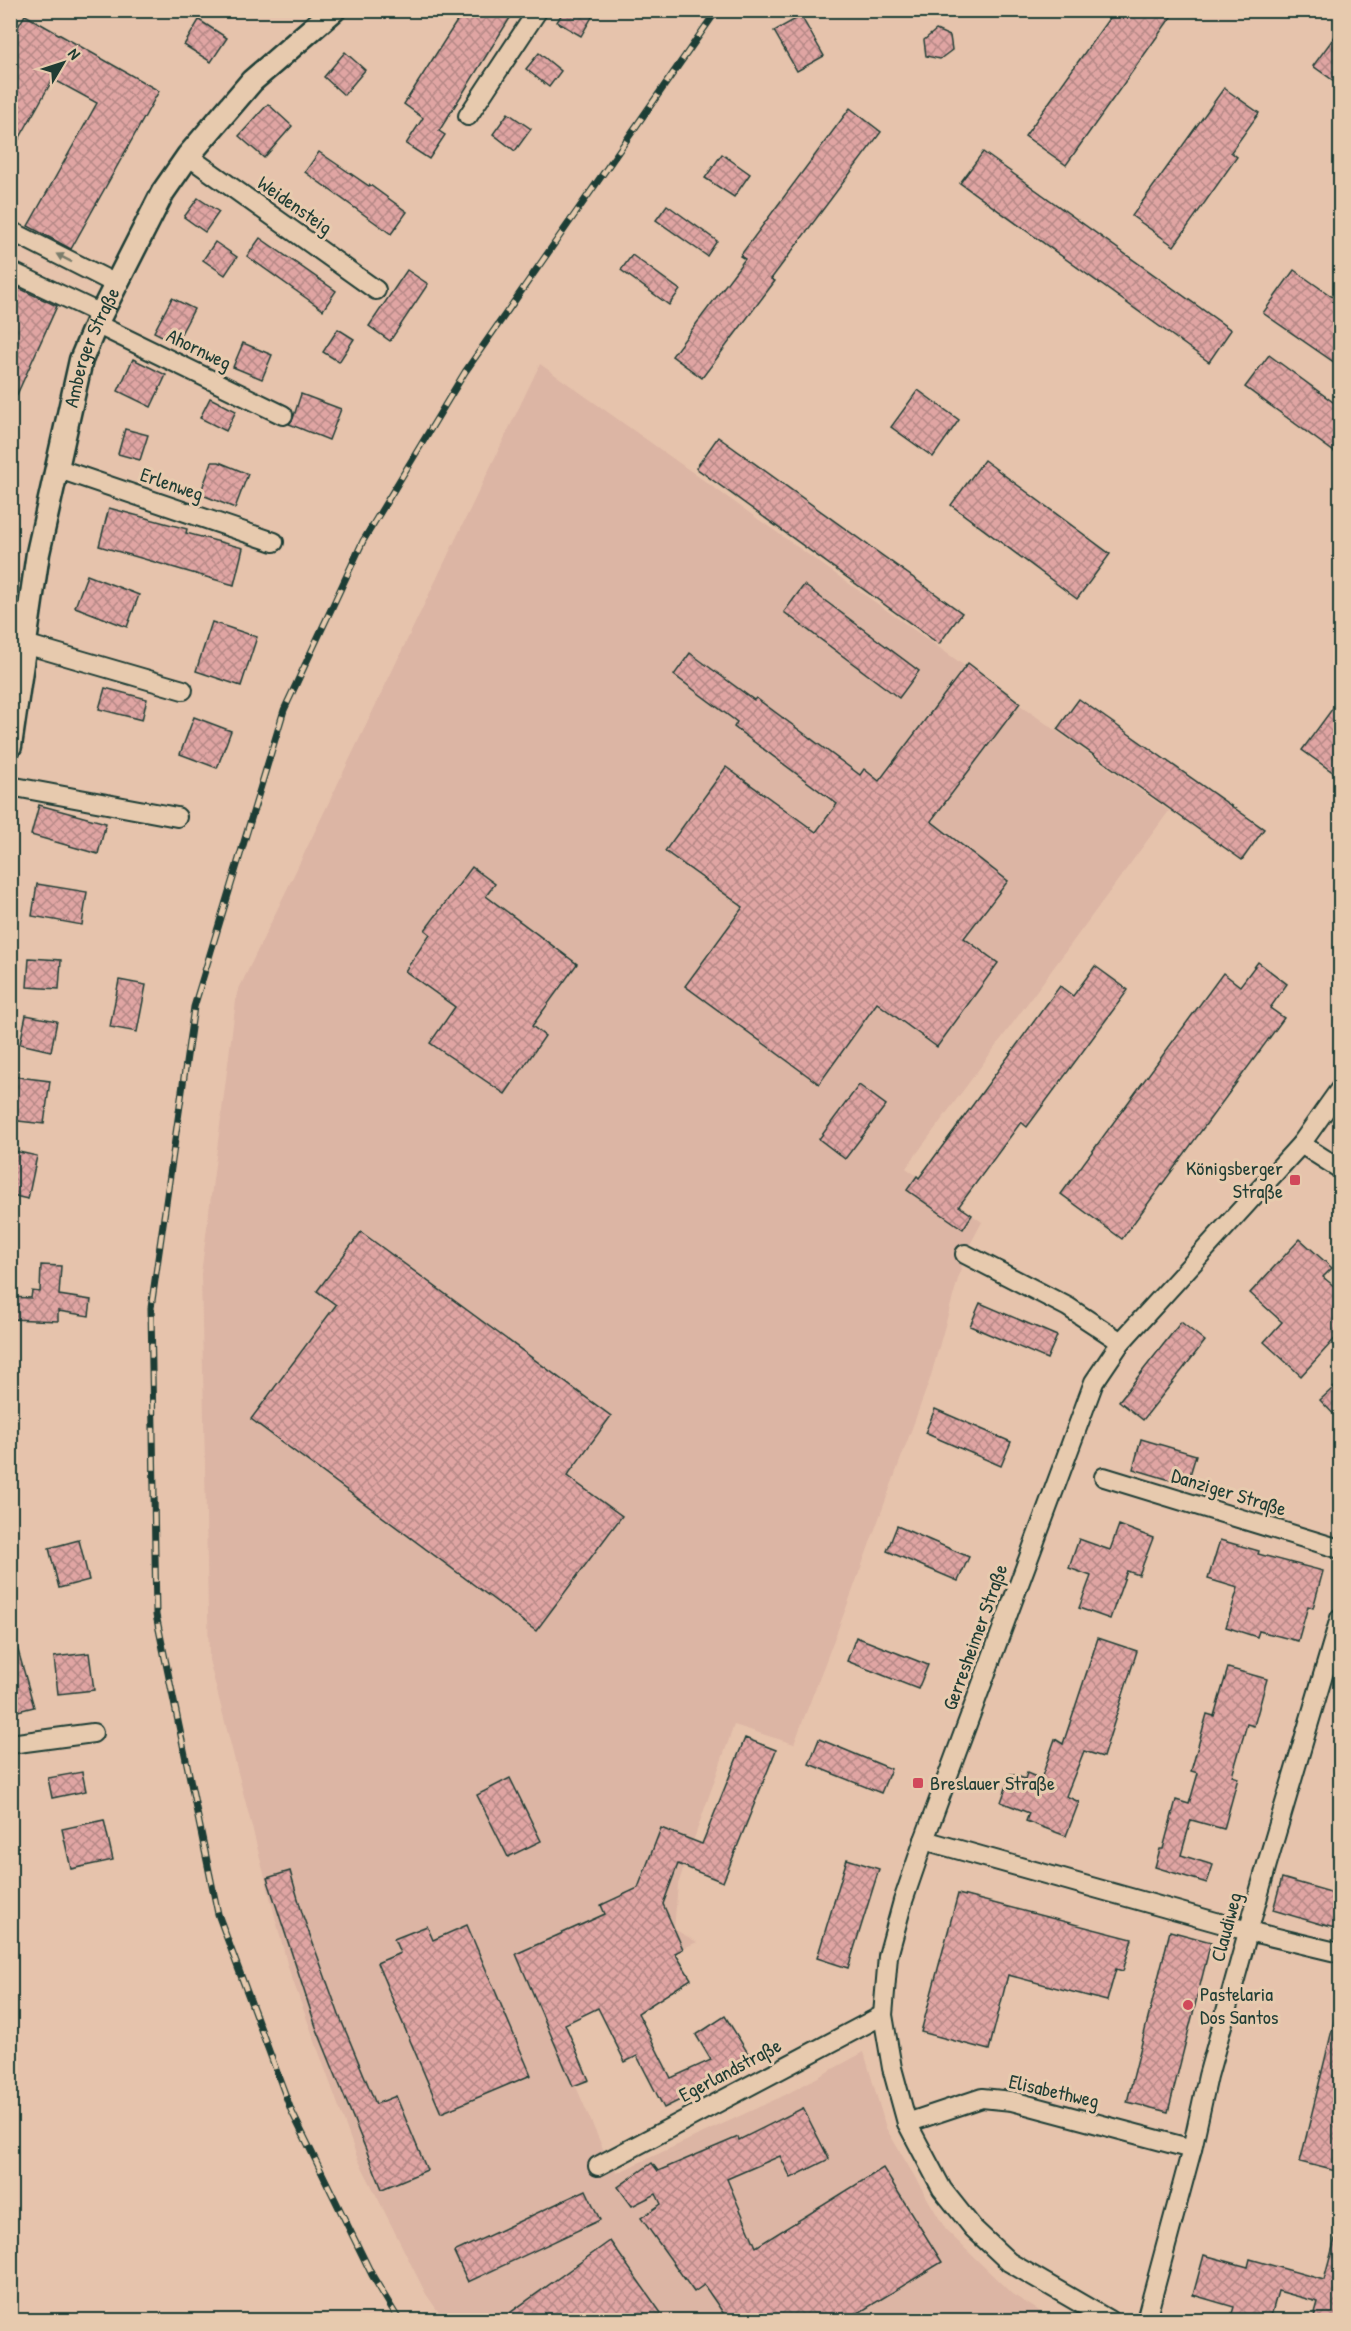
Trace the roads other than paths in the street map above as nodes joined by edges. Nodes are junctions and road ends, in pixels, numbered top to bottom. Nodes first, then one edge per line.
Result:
1 (538, 10) edge
2 (328, 15) edge
3 (468, 116) dead end
4 (188, 156) junction
5 (10, 237) edge
6 (10, 271) edge
7 (116, 284) junction
8 (376, 290) dead end
9 (98, 319) junction
10 (282, 415) dead end
11 (56, 468) junction
12 (274, 542) dead end
13 (25, 644) junction
14 (183, 690) dead end
15 (10, 746) edge
16 (10, 786) edge
17 (177, 818) dead end
18 (1341, 1089) edge
19 (1301, 1144) junction
20 (1341, 1169) edge
21 (965, 1254) dead end
22 (1121, 1342) junction
23 (1104, 1478) dead end
24 (1341, 1549) edge
25 (1341, 1618) edge
26 (93, 1733) dead end
27 (10, 1744) edge
28 (924, 1840) junction
29 (1248, 1931) junction
30 (1341, 1953) edge
31 (883, 2015) junction
32 (907, 2123) junction
33 (1192, 2149) junction
34 (598, 2166) dead end
35 (1109, 2320) edge
36 (1146, 2320) edge

1 - 3 street
2 - 4 street, Amberger Straße
4 - 7 street, Amberger Straße
4 - 8 street, Weidensteig
7 -> 5 street
6 - 9 street, Ahornweg
7 - 9 street, Amberger Straße
9 - 10 street, Ahornweg
9 - 11 street, Amberger Straße
11 - 12 street, Erlenweg
11 - 13 street, Amberger Straße
13 - 14 street
13 - 15 street, Amberger Straße
16 - 17 street
18 - 19 street, Gerresheimer Straße
19 - 20 street
19 - 22 street, Gerresheimer Straße
21 - 22 street
22 - 28 street, Gerresheimer Straße
23 - 24 street, Danziger Straße
25 - 29 street, Claudiweg
26 - 27 street
28 - 29 street
28 - 31 street, Gerresheimer Straße
29 - 30 street
29 - 33 street, Claudiweg
31 - 32 street, Gerresheimer Straße
31 - 34 street, Egerlandstraße
32 - 33 street, Elisabethweg
32 - 35 street, Gerresheimer Straße
33 - 36 street, Claudiweg

